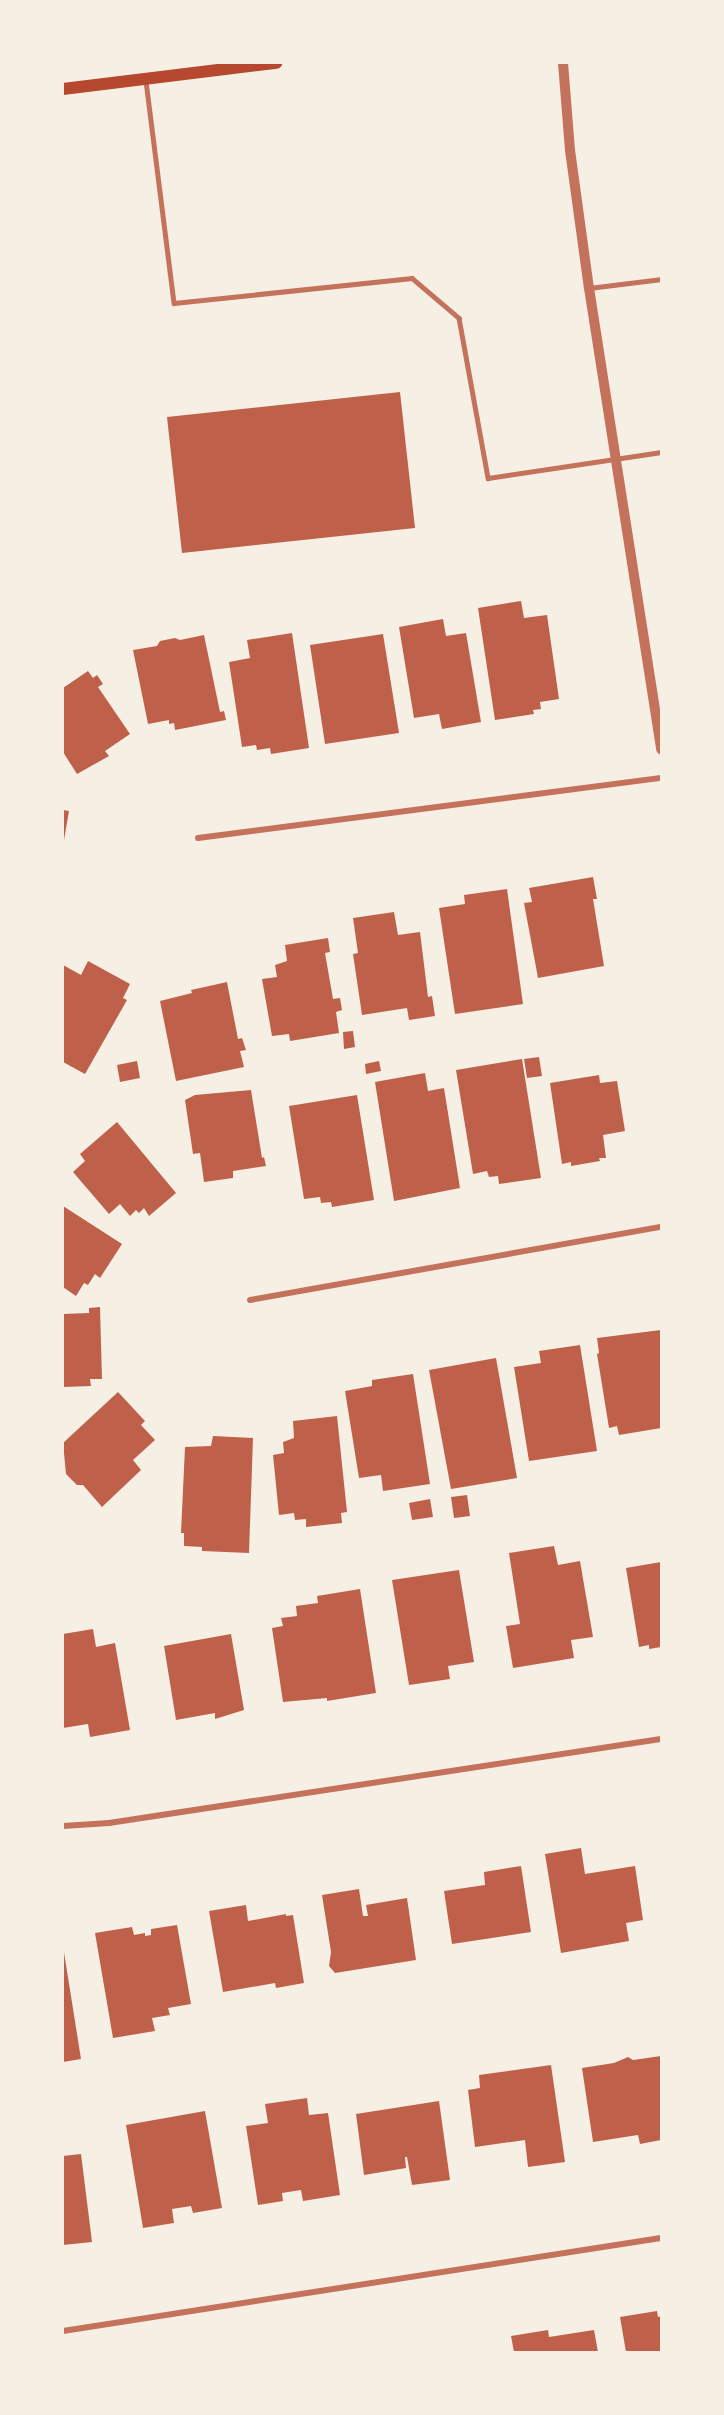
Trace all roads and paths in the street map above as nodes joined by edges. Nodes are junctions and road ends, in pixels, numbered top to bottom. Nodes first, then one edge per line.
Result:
1 (276, 63) edge
2 (563, 63) edge
3 (145, 79) junction
4 (63, 89) edge
5 (661, 279) edge
6 (589, 288) junction
7 (661, 452) edge
8 (614, 459) junction
9 (661, 749) edge
10 (661, 778) edge
11 (198, 838) dead end
12 (661, 1227) edge
13 (250, 1300) dead end
14 (661, 1739) edge
15 (63, 1826) edge
16 (661, 2238) edge
17 (63, 2331) edge

1 - 3 main road
2 - 6 street
3 - 4 main road
3 - 8 lane
5 - 6 lane
6 - 8 street
7 - 8 lane
8 - 9 street
10 - 11 street
12 - 13 street
14 - 15 street
16 - 17 street

